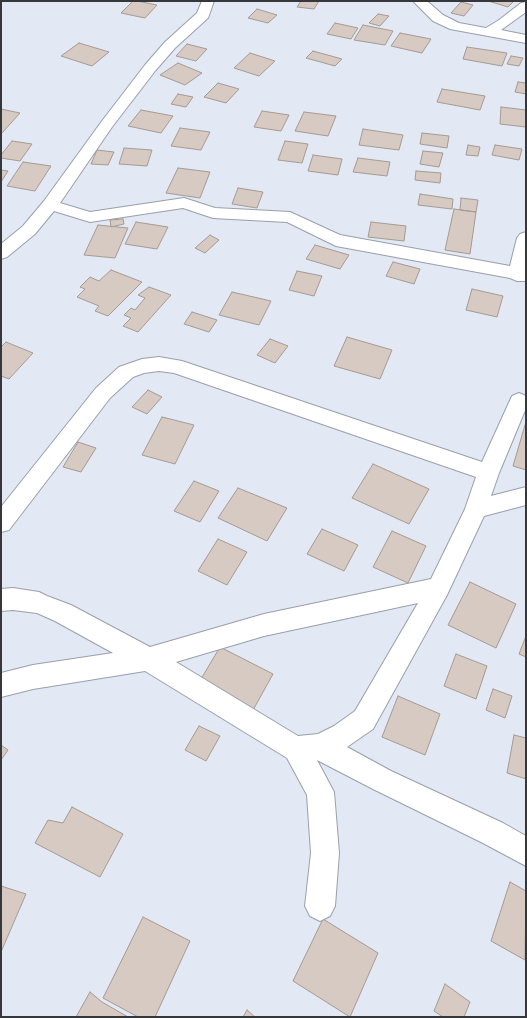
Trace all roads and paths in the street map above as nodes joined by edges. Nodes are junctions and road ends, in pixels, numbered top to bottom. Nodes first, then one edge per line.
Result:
1 (208, 1) edge
2 (419, 1) edge
3 (440, 1) edge
4 (526, 6) edge
5 (431, 12) junction
6 (488, 32) junction
7 (526, 39) edge
8 (50, 205) junction
9 (526, 238) edge
10 (1, 253) edge
11 (522, 275) edge
12 (519, 401) dead end
13 (488, 473) junction
14 (526, 496) edge
15 (476, 509) junction
16 (1, 523) edge
17 (439, 588) junction
18 (1, 600) edge
19 (148, 659) junction
20 (1, 685) edge
21 (309, 748) junction
22 (526, 852) edge
23 (320, 906) dead end

1 - 8 street
2 - 5 street
3 - 5 street
4 - 6 street
5 - 6 street
6 - 7 street
8 - 10 street
8 - 11 street
9 - 11 street
12 - 13 street
13 - 15 street
13 - 16 street
14 - 15 street
15 - 17 street
17 - 19 street
17 - 21 street
18 - 19 street
19 - 20 street
19 - 21 street
21 - 22 street
21 - 23 street

